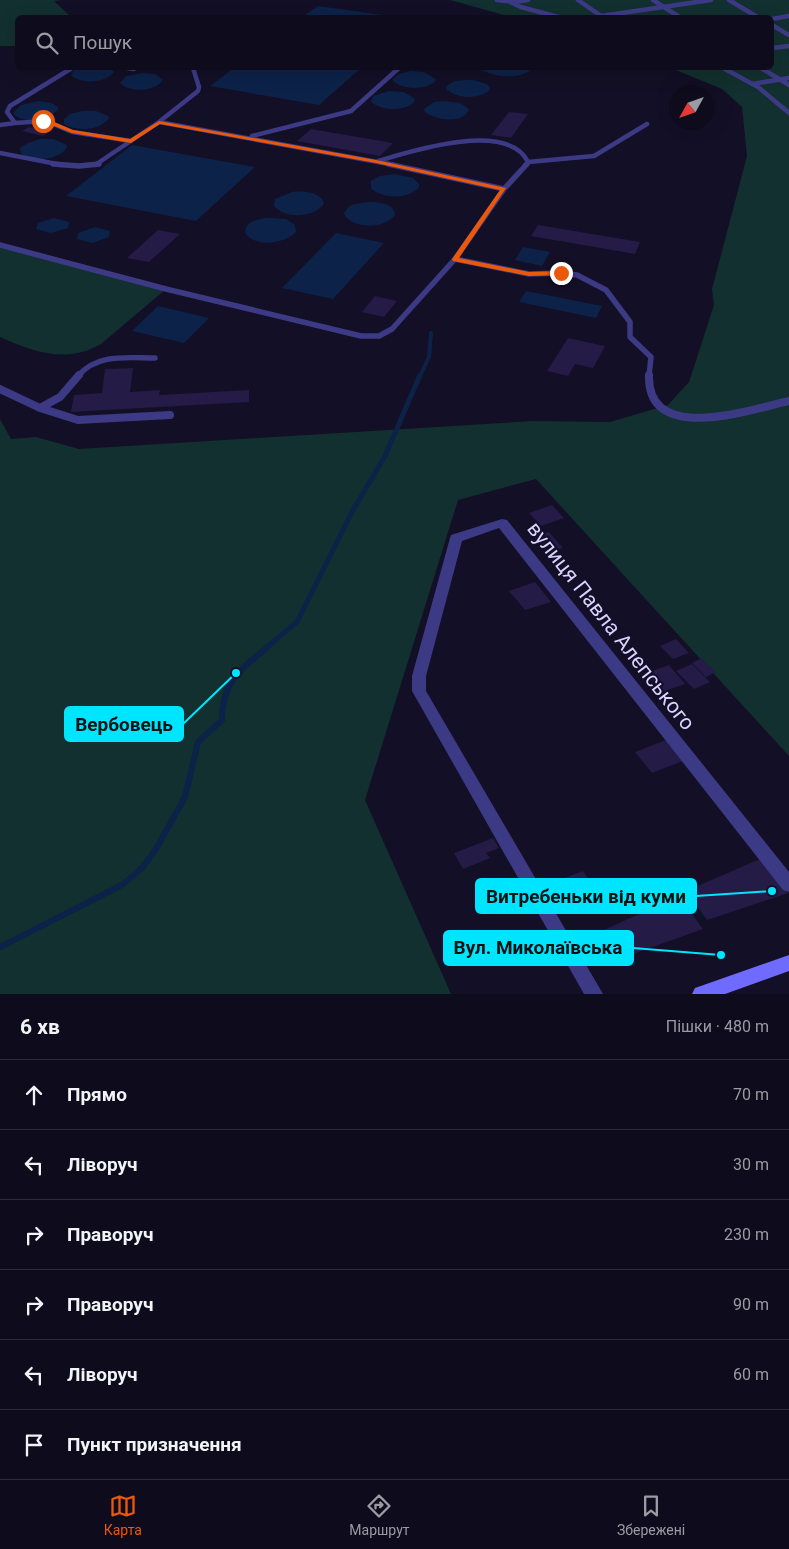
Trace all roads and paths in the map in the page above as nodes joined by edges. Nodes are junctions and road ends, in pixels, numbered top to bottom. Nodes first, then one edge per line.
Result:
1 (497, 0) edge
2 (528, 0) edge
3 (578, 0) edge
4 (652, 0) edge
5 (711, 0) edge
6 (729, 0) edge
7 (507, 1) edge
8 (663, 7) junction
9 (552, 15) edge
10 (599, 15) edge
11 (614, 15) edge
12 (676, 15) edge
13 (754, 15) edge
14 (789, 16) edge
15 (774, 19) edge
16 (774, 26) edge
17 (789, 35) edge
18 (789, 46) edge
19 (774, 48) edge
20 (69, 70) edge
21 (194, 70) edge
22 (397, 70) edge
23 (729, 70) edge
24 (765, 70) edge
25 (789, 78) edge
26 (781, 80) junction
27 (752, 84) junction
28 (789, 85) edge
29 (789, 113) edge
30 (159, 122) junction
31 (15, 123) junction
32 (647, 124) dead end
33 (0, 125) edge
34 (245, 137) junction
35 (131, 141) junction
36 (0, 153) edge
37 (376, 161) junction
38 (528, 162) junction
39 (504, 189) junction
40 (0, 245) edge
41 (455, 259) junction
42 (155, 358) dead end
43 (0, 389) edge
44 (789, 401) edge
45 (40, 408) junction
46 (170, 415) dead end
47 (789, 885) edge
48 (789, 964) edge
49 (594, 994) edge
50 (701, 994) edge

1 - 7 lane
2 - 7 lane
3 - 10 lane
4 - 8 lane
5 - 8 lane
6 - 13 lane
7 - 9 lane
8 - 11 lane
8 - 12 lane
14 - 15 lane
16 - 17 lane
18 - 19 lane
20 - 31 lane
21 - 30 lane
22 - 34 lane
23 - 27 lane
24 - 26 lane
25 - 26 lane
26 - 27 lane
26 - 28 lane
27 - 29 lane
30 - 34 lane
30 - 35 lane
31 - 33 lane
31 - 35 lane
32 - 38 lane
34 - 37 lane
35 - 36 lane
37 - 38 lane
37 - 39 lane
38 - 39 lane
39 - 41 lane
40 - 41 lane
41 - 44 lane
42 - 45 lane
43 - 45 lane
45 - 46 lane
47 - 49 street, вулиця Павла Алепського
48 - 50 street

